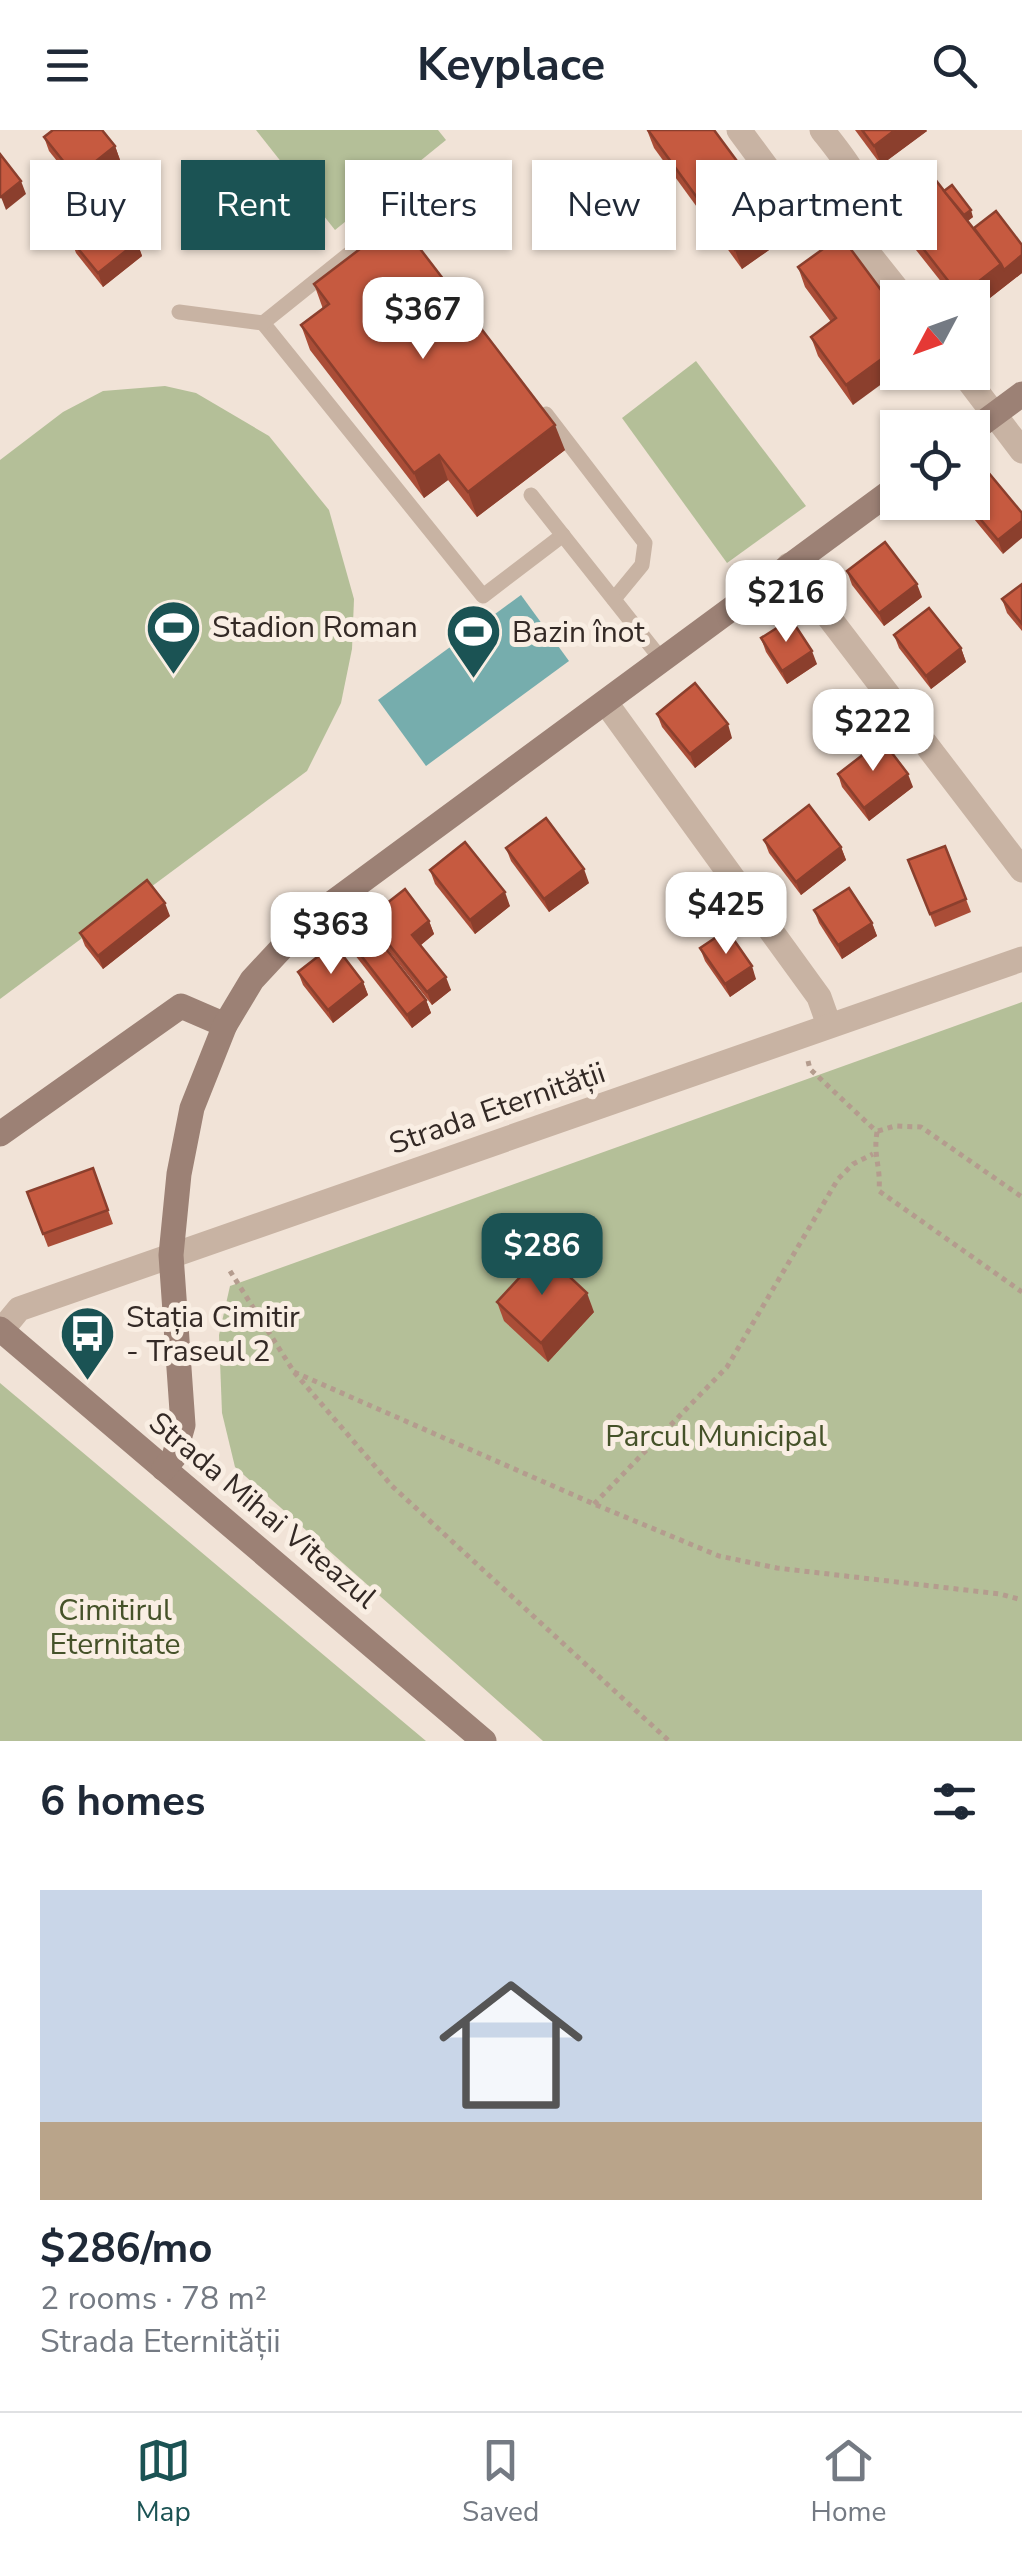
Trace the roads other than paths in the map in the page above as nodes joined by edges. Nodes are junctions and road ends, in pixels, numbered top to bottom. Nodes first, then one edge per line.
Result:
1 (739, 130) edge
2 (822, 130) edge
3 (761, 160) edge
4 (844, 160) edge
5 (866, 250) edge
6 (431, 264) edge
7 (890, 280) edge
8 (179, 312) dead end
9 (263, 323) junction
10 (976, 390) edge
11 (1022, 394) edge
12 (538, 403) edge
13 (995, 414) junction
14 (990, 417) edge
15 (1022, 451) edge
16 (531, 495) dead end
17 (880, 499) edge
18 (563, 535) junction
19 (789, 565) junction
20 (614, 600) junction
21 (662, 660) junction
22 (606, 703) junction
23 (1022, 870) edge
24 (1022, 959) edge
25 (225, 1025) junction
26 (829, 1025) junction
27 (0, 1134) edge
28 (170, 1256) junction
29 (1, 1329) edge
30 (164, 1469) junction
31 (484, 1741) edge

1 - 3 street
2 - 4 street
5 - 7 street
6 - 9 lane
8 - 9 lane
9 - 18 lane
10 - 13 street
11 - 13 street
12 - 20 lane
13 - 14 street
13 - 15 street
16 - 18 lane
17 - 19 street
18 - 20 lane
19 - 21 street
19 - 23 street
20 - 21 lane
21 - 22 street
22 - 25 street
22 - 26 street
24 - 26 street, Strada Eternității
25 - 27 street
25 - 28 street
26 - 28 street, Strada Eternității
28 - 29 street, Strada Eternității
28 - 30 street
29 - 30 street, Strada Mihai Viteazul
30 - 31 street, Strada Mihai Viteazul

